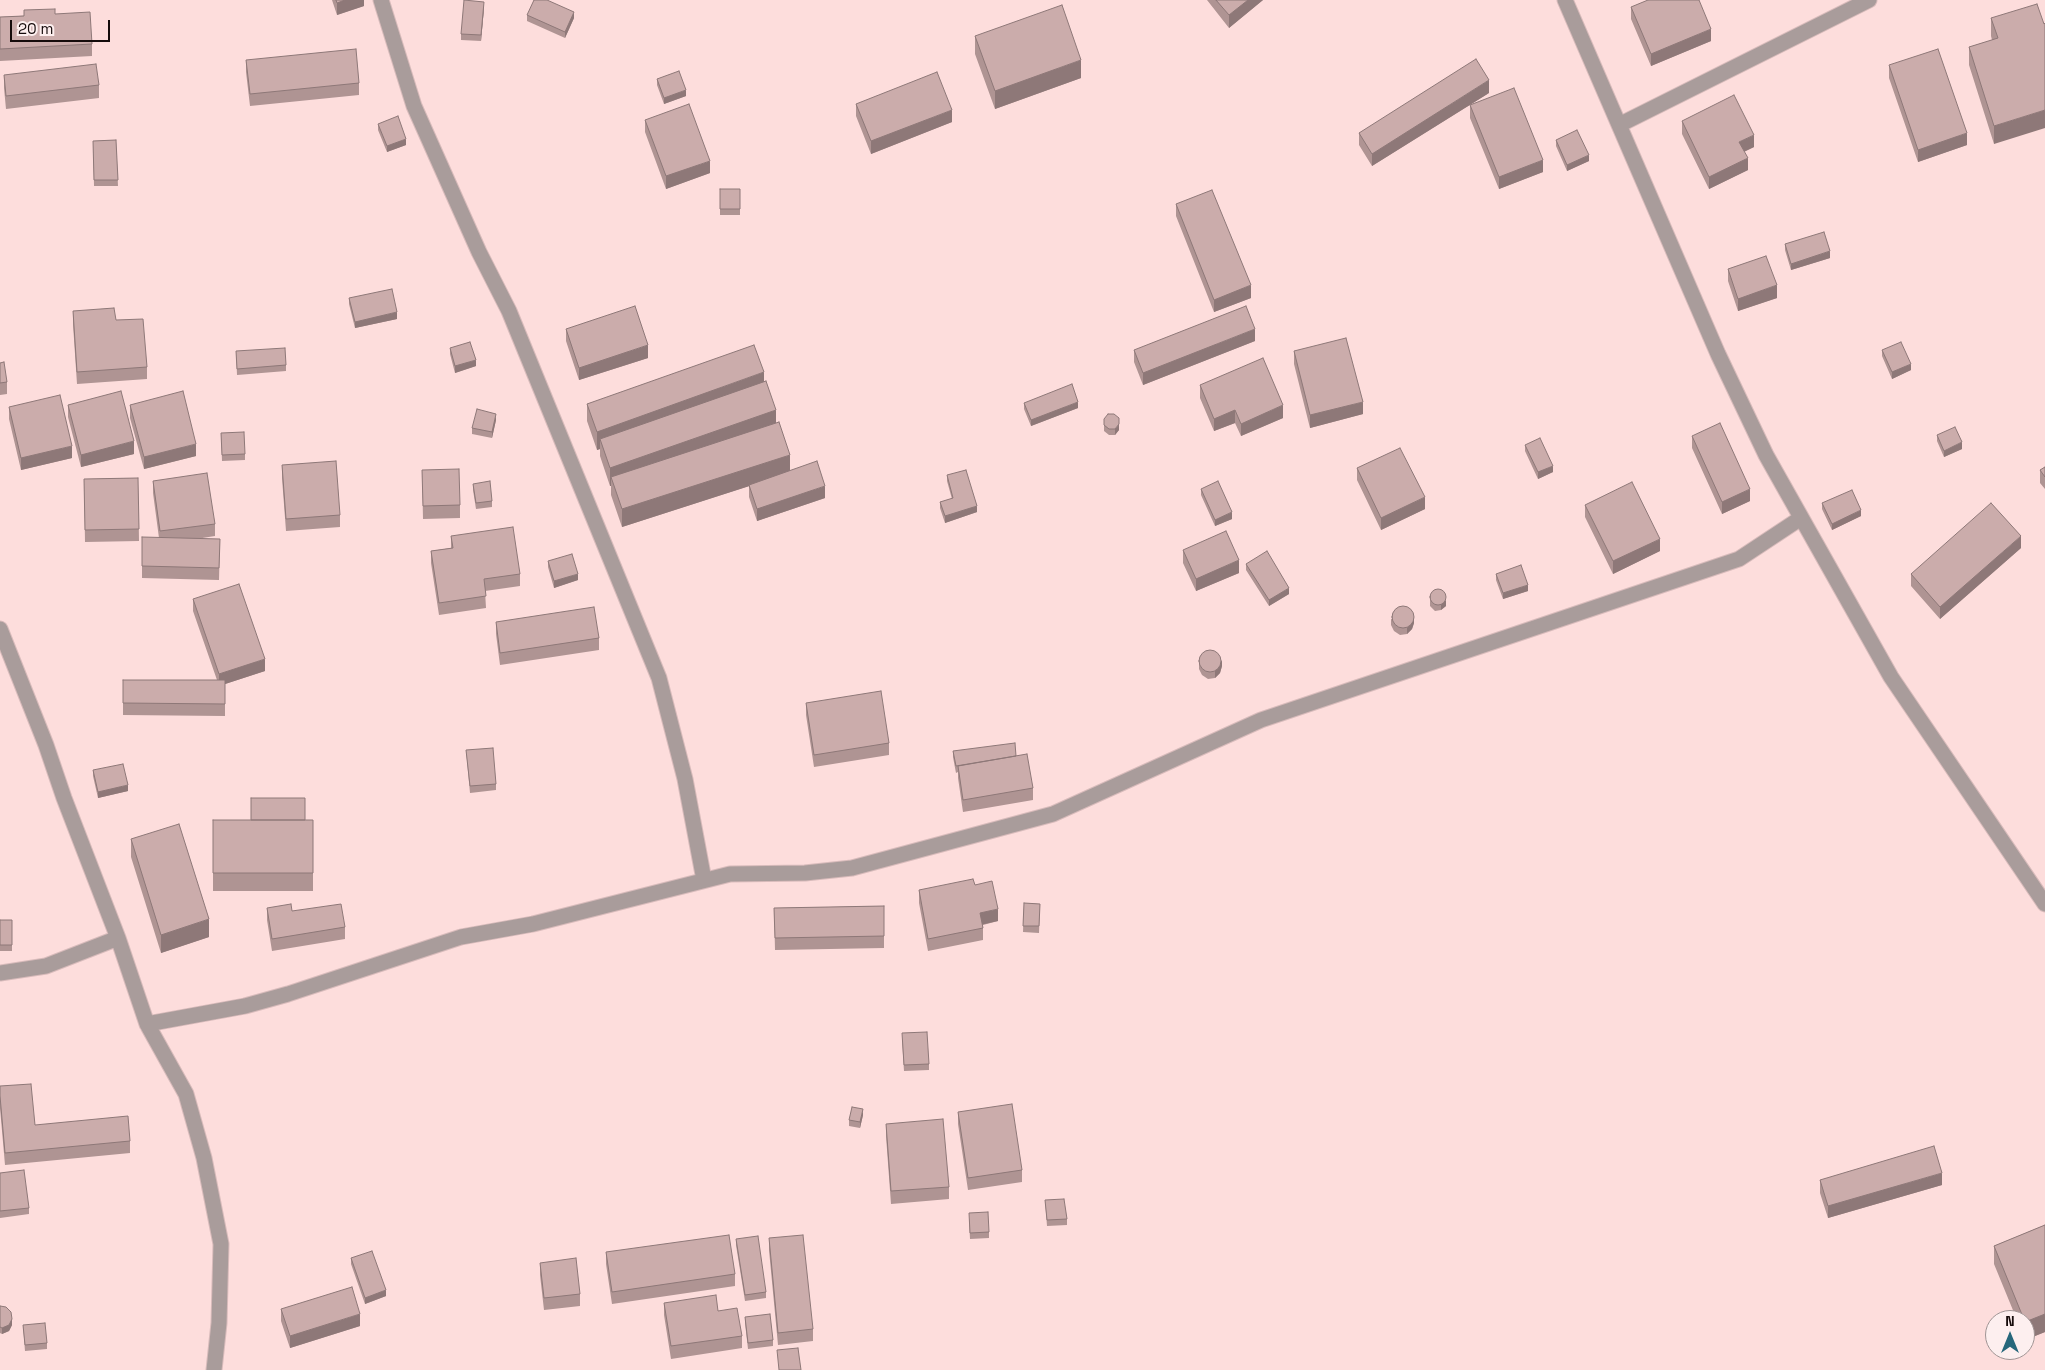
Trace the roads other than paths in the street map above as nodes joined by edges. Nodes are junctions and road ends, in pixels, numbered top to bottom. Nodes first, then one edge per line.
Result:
1 (382, 0) edge
2 (1565, 0) edge
3 (1869, 0) edge
4 (1619, 125) junction
5 (1801, 518) junction
6 (0, 629) edge
7 (704, 880) junction
8 (2045, 904) edge
9 (118, 938) junction
10 (0, 973) edge
11 (147, 1024) junction
12 (214, 1370) edge

1 - 7 street
2 - 4 street
3 - 4 street
4 - 5 street
5 - 7 street
5 - 8 street
6 - 9 street
7 - 11 street
9 - 10 street
9 - 11 street
11 - 12 street

